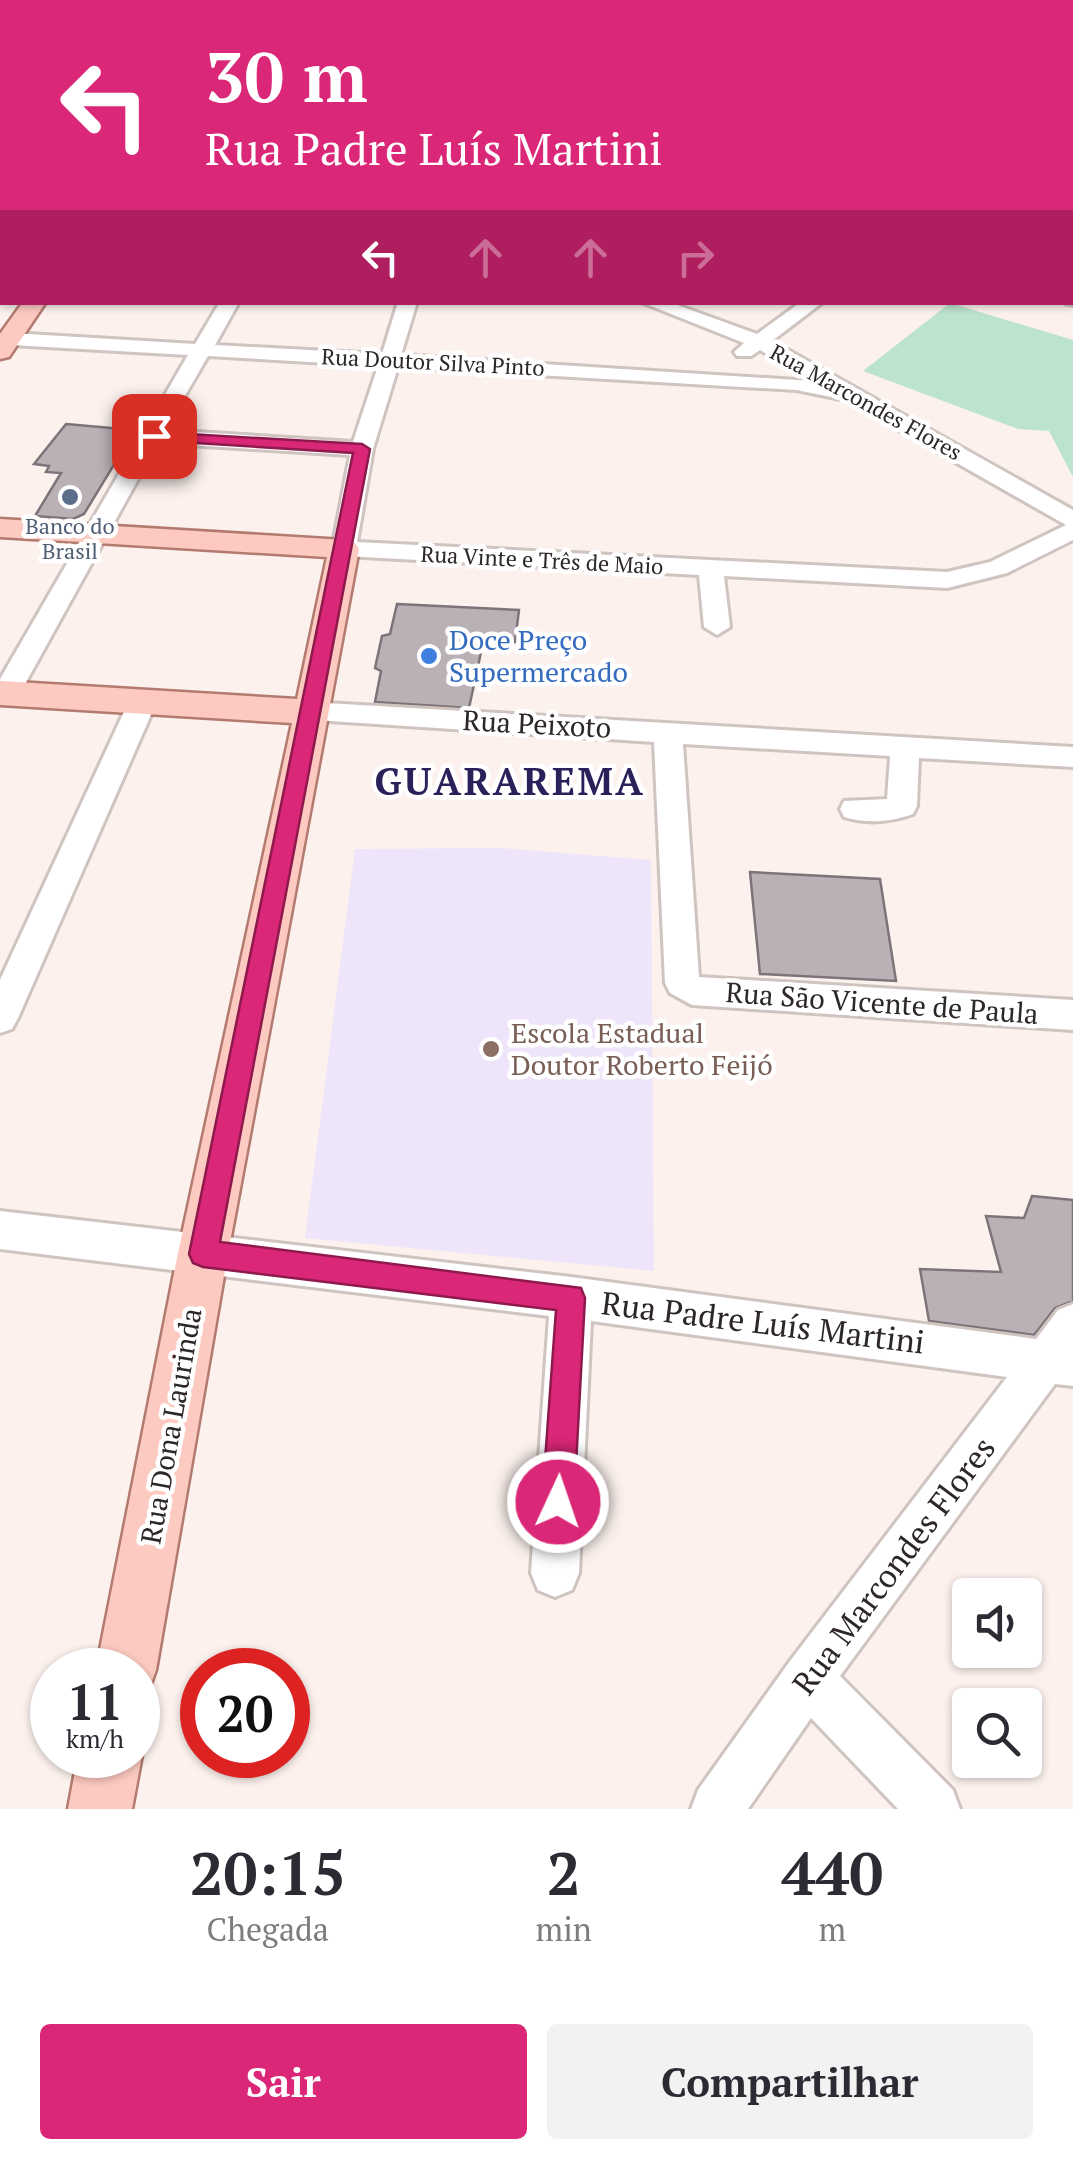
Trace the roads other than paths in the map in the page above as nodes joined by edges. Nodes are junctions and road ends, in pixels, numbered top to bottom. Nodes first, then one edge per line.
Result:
1 (33, 305) edge
2 (228, 305) edge
3 (407, 305) edge
4 (658, 305) edge
5 (810, 305) edge
6 (758, 341) junction
7 (6, 345) edge
8 (203, 349) junction
9 (387, 360) junction
10 (803, 377) junction
11 (708, 379) junction
12 (154, 436) junction
13 (362, 449) junction
14 (1073, 520) edge
15 (0, 528) edge
16 (1073, 531) edge
17 (93, 534) junction
18 (344, 549) junction
19 (710, 569) junction
20 (717, 627) dead end
21 (3, 693) edge
22 (143, 701) junction
23 (309, 712) junction
24 (668, 731) junction
25 (902, 746) junction
26 (1073, 757) edge
27 (855, 809) dead end
28 (1073, 1015) edge
29 (0, 1018) edge
30 (0, 1230) edge
31 (203, 1254) junction
32 (571, 1298) junction
33 (1065, 1350) edge
34 (554, 1574) dead end
35 (130, 1648) edge
36 (808, 1679) junction
37 (106, 1778) edge
38 (100, 1809) edge
39 (718, 1809) edge
40 (934, 1809) edge

1 - 7 main road
2 - 8 street
3 - 9 street, Rua Dona Laurinda
4 - 6 street, Rua Marcondes Flores
5 - 6 street
6 - 10 street, Rua Marcondes Flores
6 - 11 street
7 - 8 street, Rua Doutor Silva Pinto
8 - 9 street, Rua Doutor Silva Pinto
8 - 12 street
9 - 11 street, Rua Doutor Silva Pinto
9 - 13 street, Rua Dona Laurinda
10 - 11 street, Rua Doutor Silva Pinto
10 - 14 street, Rua Marcondes Flores
12 - 13 street
12 - 17 street
13 - 18 street, Rua Dona Laurinda
15 - 17 main road, Rua Vinte e Três de Maio
16 - 19 street, Rua Vinte e Três de Maio
17 - 18 main road, Rua Vinte e Três de Maio
17 - 21 street
18 - 19 street, Rua Vinte e Três de Maio
18 - 23 main road, Rua Dona Laurinda
19 - 20 street
21 - 22 main road, Rua Peixoto
22 - 23 main road, Rua Peixoto
22 - 29 street
23 - 24 street, Rua Peixoto
23 - 31 main road, Rua Dona Laurinda
24 - 25 street, Rua Peixoto
24 - 28 street, Rua São Vicente de Paula
25 - 26 street, Rua Peixoto
25 - 27 street
30 - 31 street, Rua Padre Luís Martini
31 - 32 street, Rua Padre Luís Martini
31 - 35 main road, Rua Dona Laurinda
32 - 33 street, Rua Padre Luís Martini
32 - 34 street
33 - 36 street, Rua Marcondes Flores
36 - 39 street, Rua Marcondes Flores
36 - 40 street
37 - 38 main road

